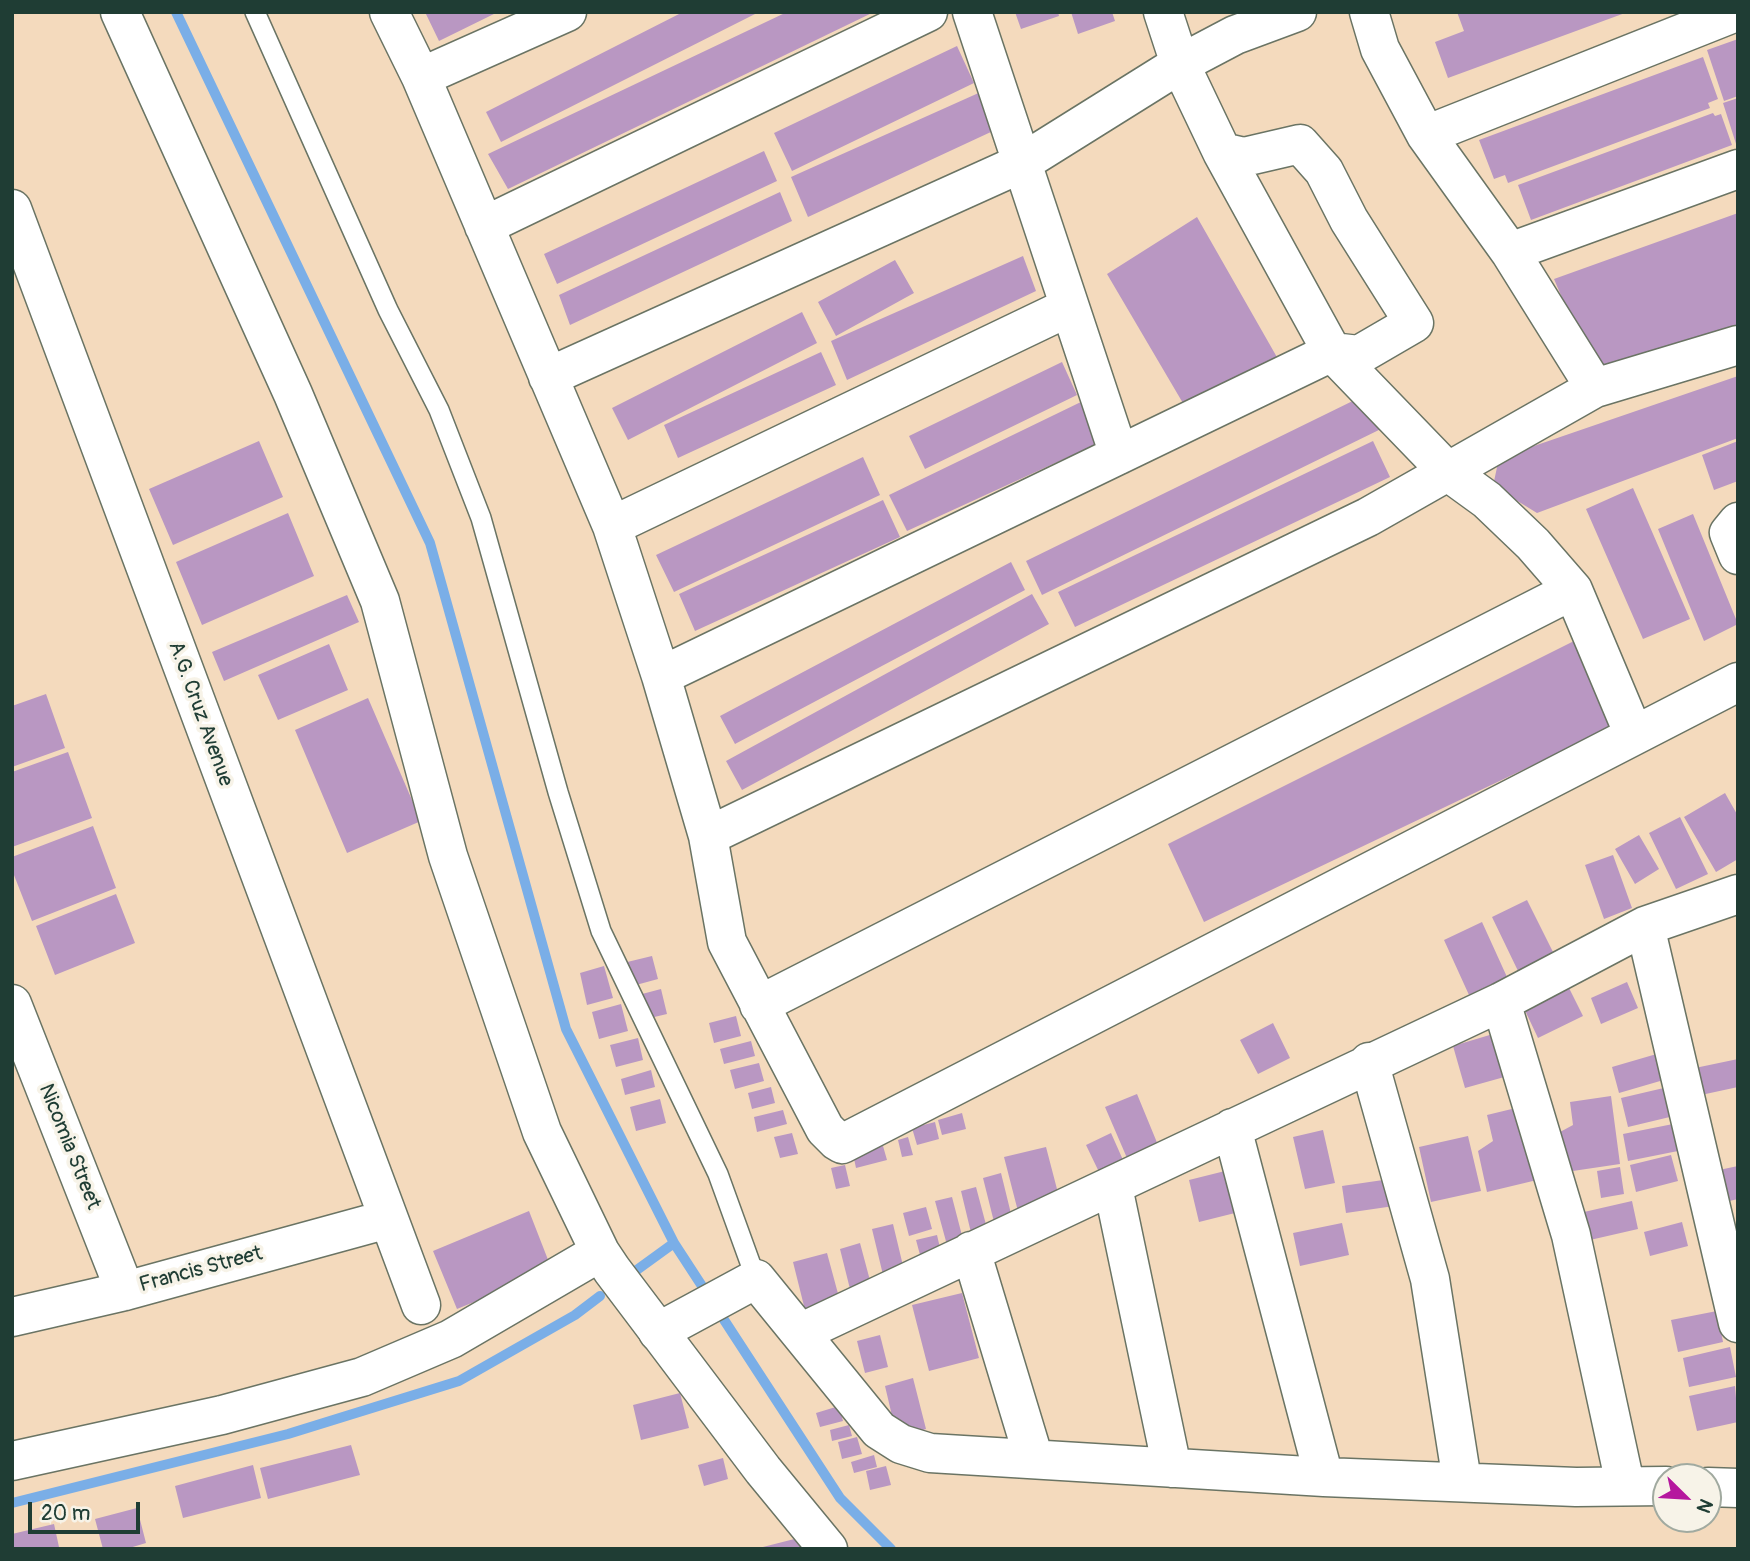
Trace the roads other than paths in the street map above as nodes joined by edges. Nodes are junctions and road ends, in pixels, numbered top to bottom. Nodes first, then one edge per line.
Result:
1 (120, 12) edge
2 (255, 12) edge
3 (389, 12) edge
4 (567, 12) edge
5 (928, 12) edge
6 (972, 12) edge
7 (1163, 12) edge
8 (1297, 12) edge
9 (1369, 12) edge
10 (1736, 12) edge
11 (1180, 64) junction
12 (421, 77) junction
13 (1426, 135) junction
14 (1222, 152) junction
15 (1020, 164) junction
16 (1738, 169) edge
17 (12, 209) edge
18 (484, 226) junction
19 (1510, 252) junction
20 (1069, 307) junction
21 (1738, 345) edge
22 (1332, 352) junction
23 (548, 377) junction
24 (1595, 388) junction
25 (1119, 455) junction
26 (1447, 471) junction
27 (1738, 522) edge
28 (612, 526) junction
29 (1738, 555) edge
30 (1573, 590) junction
31 (661, 676) junction
32 (1738, 681) edge
33 (1634, 735) junction
34 (708, 836) junction
35 (1738, 894) edge
36 (1645, 926) junction
37 (1501, 1002) junction
38 (12, 1004) edge
39 (759, 1005) junction
40 (1369, 1062) junction
41 (1232, 1128) junction
42 (1113, 1187) junction
43 (388, 1219) junction
44 (971, 1251) junction
45 (600, 1252) junction
46 (751, 1281) junction
47 (125, 1291) junction
48 (421, 1305) dead end
49 (12, 1317) edge
50 (1738, 1323) edge
51 (672, 1324) junction
52 (800, 1333) junction
53 (1034, 1459) junction
54 (12, 1461) edge
55 (1172, 1468) junction
56 (1324, 1477) junction
57 (1462, 1481) junction
58 (1625, 1485) junction
59 (1652, 1486) edge
60 (828, 1549) edge

1 - 45 street
2 - 46 lane
3 - 12 street
4 - 12 street
5 - 18 street
6 - 15 street
7 - 11 street
8 - 11 street
9 - 13 street
10 - 13 street
11 - 14 street
11 - 15 street
12 - 18 street
13 - 19 street
14 - 22 street
14 - 22 street
15 - 20 street
15 - 23 street
16 - 19 street
17 - 43 street, A.G. Cruz Avenue
18 - 23 street
19 - 24 street
20 - 25 street
20 - 28 street
21 - 24 street
22 - 25 street
22 - 26 street
23 - 28 street
24 - 26 street
25 - 31 street
26 - 30 street
26 - 34 street
27 - 29 street
28 - 31 street
30 - 33 street
30 - 39 street
31 - 34 street
32 - 33 street
33 - 39 street
34 - 39 street
35 - 36 street
36 - 37 street
36 - 50 street
37 - 40 street
37 - 58 street
38 - 47 street, Nicomia Street
40 - 41 street
40 - 57 street
41 - 42 street
41 - 56 street
42 - 44 street
42 - 55 street
43 - 47 street, Francis Street
43 - 48 street, A.G. Cruz Avenue
44 - 52 street
44 - 53 street
45 - 51 street
45 - 54 street
46 - 51 street
46 - 52 street
47 - 49 street, Francis Street
51 - 60 street
52 - 53 street
53 - 55 street
55 - 56 street
56 - 57 street
57 - 58 street
58 - 59 street

